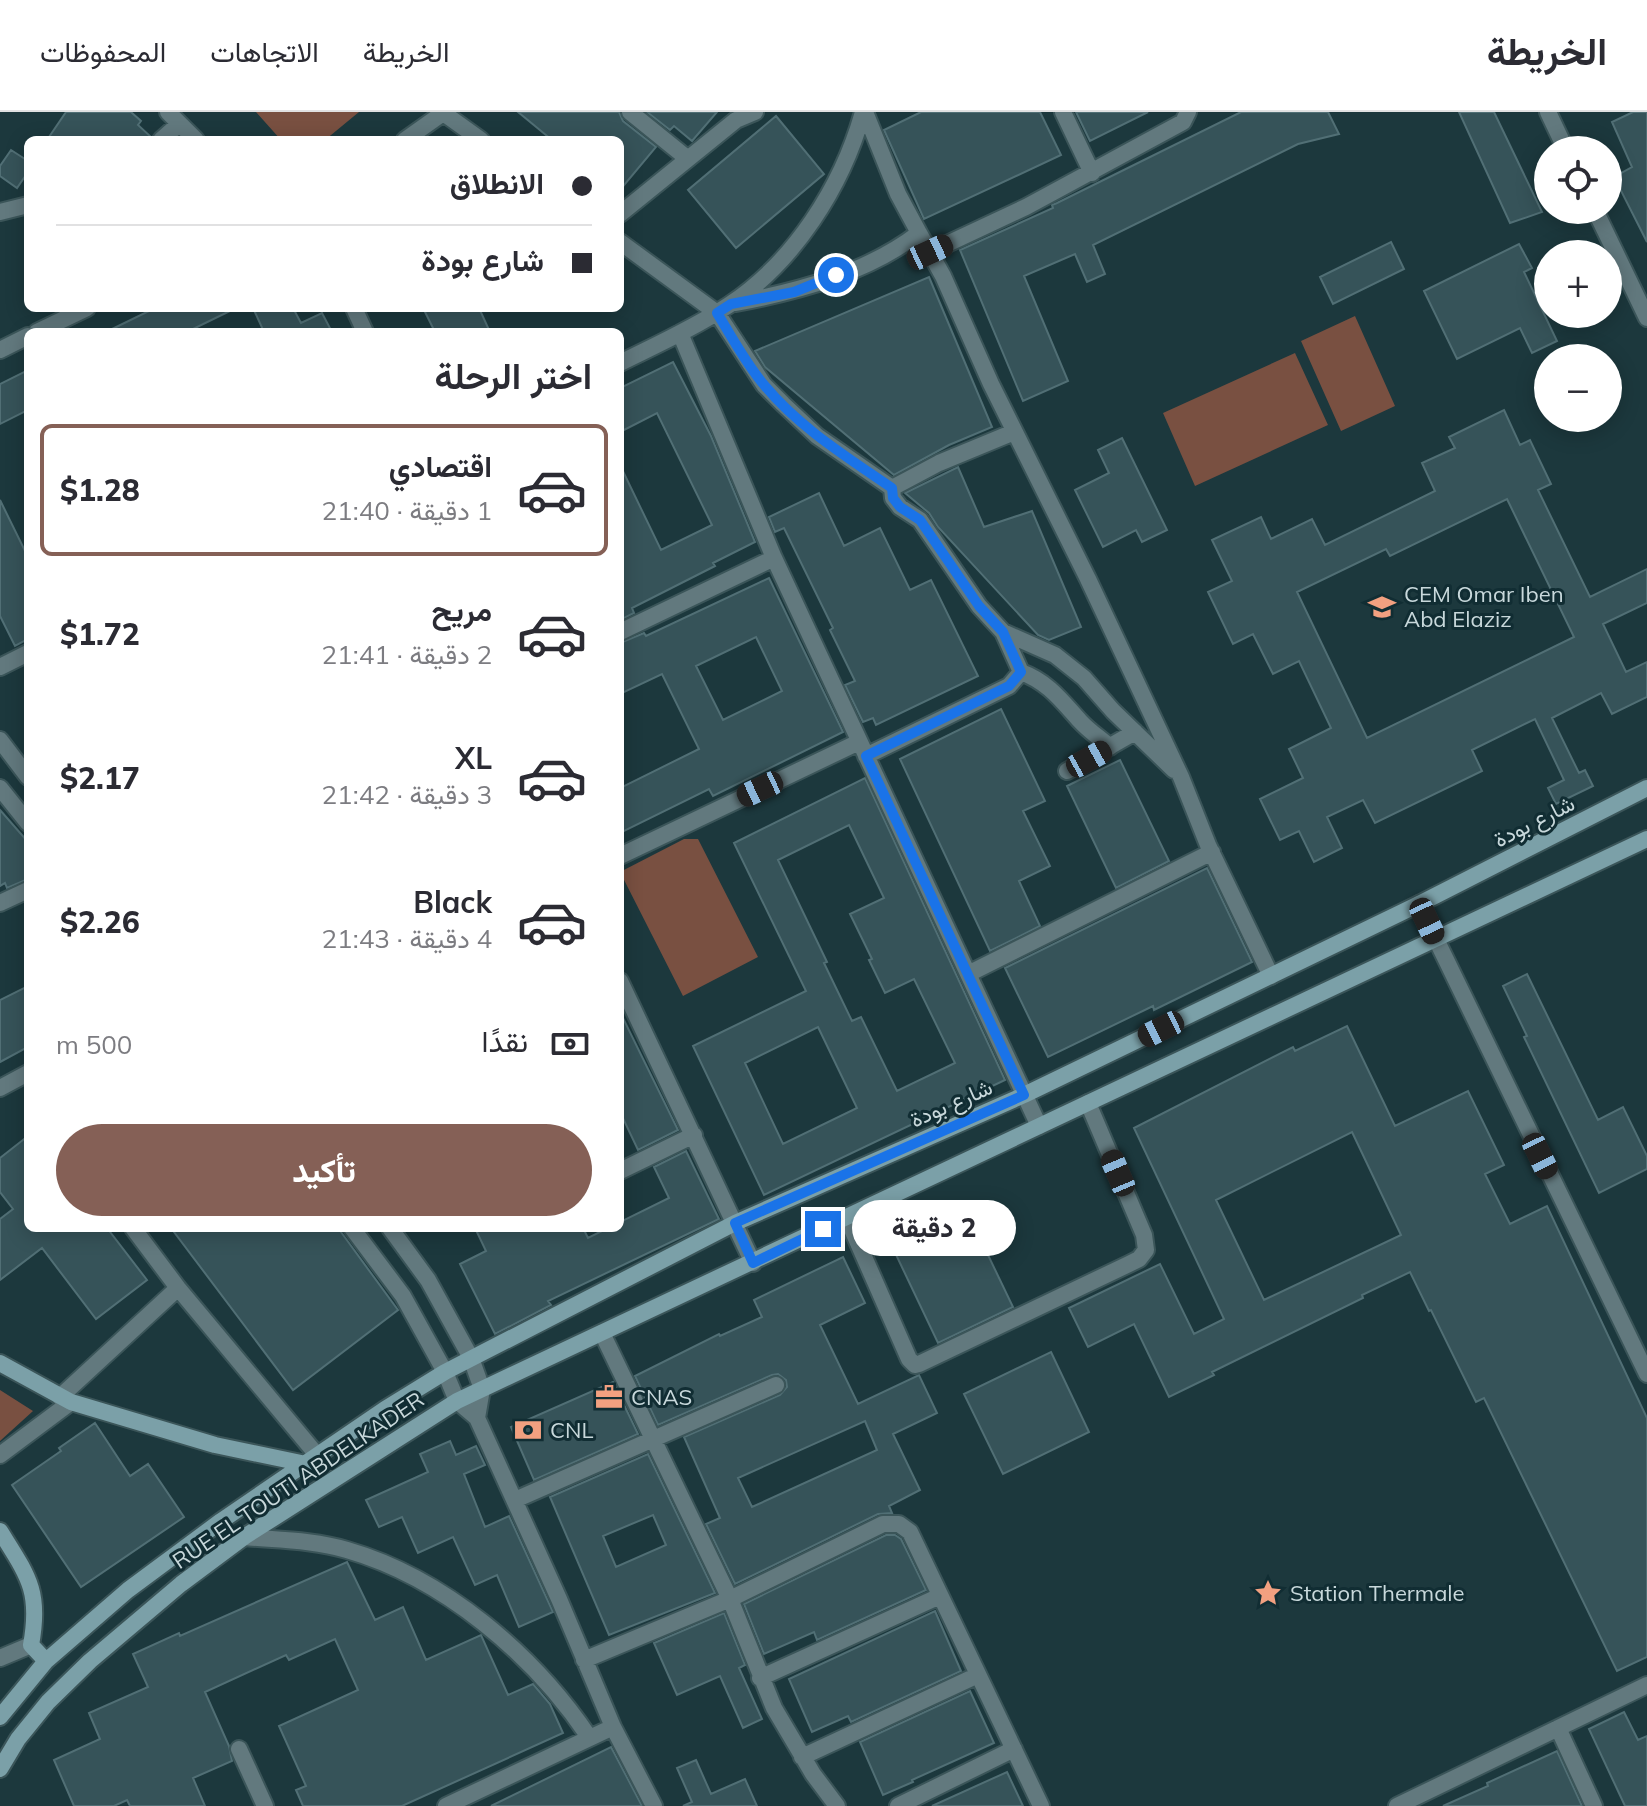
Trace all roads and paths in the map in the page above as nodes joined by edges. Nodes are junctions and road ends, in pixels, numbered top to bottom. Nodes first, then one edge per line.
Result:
1 (442, 112) edge
2 (630, 112) edge
3 (755, 112) edge
4 (864, 112) edge
5 (1063, 112) edge
6 (1188, 112) edge
7 (1548, 112) edge
8 (174, 118) edge
9 (163, 136) edge
10 (192, 136) edge
11 (410, 136) edge
12 (475, 136) edge
13 (1559, 136) edge
14 (688, 159) junction
15 (1092, 173) junction
16 (24, 206) edge
17 (624, 211) edge
18 (0, 212) edge
19 (1602, 224) edge
20 (919, 233) junction
21 (624, 245) edge
22 (930, 252) junction
23 (724, 308) junction
24 (79, 312) edge
25 (1647, 318) edge
26 (45, 328) edge
27 (680, 333) junction
28 (24, 338) edge
29 (0, 350) edge
30 (624, 361) edge
31 (1014, 432) junction
32 (892, 488) junction
33 (774, 558) junction
34 (624, 630) edge
35 (1003, 632) junction
36 (24, 655) edge
37 (0, 667) edge
38 (1021, 672) junction
39 (1135, 732) junction
40 (0, 740) edge
41 (1110, 747) junction
42 (862, 749) junction
43 (24, 771) edge
44 (1067, 771) dead end
45 (1181, 777) junction
46 (0, 788) edge
47 (1647, 788) edge
48 (24, 818) edge
49 (1647, 839) edge
50 (1212, 852) junction
51 (624, 854) edge
52 (24, 892) edge
53 (0, 903) edge
54 (1419, 904) junction
55 (1435, 938) junction
56 (968, 974) junction
57 (1271, 976) junction
58 (624, 989) edge
59 (24, 1080) edge
60 (0, 1088) edge
61 (1024, 1095) junction
62 (1088, 1103) junction
63 (1039, 1126) junction
64 (694, 1135) junction
65 (624, 1169) edge
66 (847, 1218) junction
67 (735, 1223) junction
68 (136, 1232) edge
69 (355, 1232) edge
70 (393, 1232) edge
71 (753, 1263) junction
72 (178, 1288) junction
73 (602, 1333) junction
74 (471, 1358) junction
75 (0, 1363) edge
76 (445, 1372) junction
77 (1647, 1374) edge
78 (776, 1385) dead end
79 (482, 1389) junction
80 (66, 1400) junction
81 (457, 1401) junction
82 (477, 1418) junction
83 (654, 1440) junction
84 (0, 1455) edge
85 (311, 1459) junction
86 (515, 1500) junction
87 (0, 1531) edge
88 (244, 1537) junction
89 (940, 1596) junction
90 (730, 1599) junction
91 (31, 1645) junction
92 (0, 1658) edge
93 (584, 1660) junction
94 (46, 1661) junction
95 (978, 1675) junction
96 (760, 1678) junction
97 (1647, 1685) edge
98 (0, 1717) edge
99 (613, 1727) junction
100 (1558, 1728) junction
101 (589, 1737) junction
102 (239, 1749) dead end
103 (1014, 1749) junction
104 (802, 1757) junction
105 (0, 1769) edge
106 (265, 1806) edge
107 (446, 1806) edge
108 (654, 1806) edge
109 (837, 1806) edge
110 (898, 1806) edge
111 (1041, 1806) edge
112 (1397, 1806) edge
113 (1594, 1806) edge

1 - 11 street
1 - 12 street
2 - 14 street
3 - 14 street
4 - 20 street
4 - 23 street
5 - 15 street
6 - 15 street
7 - 13 street
8 - 9 street
8 - 10 street
14 - 17 street
15 - 22 street
16 - 18 street
19 - 25 street
20 - 22 street
20 - 23 street
21 - 23 street
22 - 31 street
23 - 27 street
23 - 32 street
24 - 26 street
27 - 30 street
27 - 33 street
28 - 29 street
31 - 32 street
31 - 45 street
32 - 35 street
33 - 34 street
33 - 42 street
35 - 38 street
35 - 39 street
36 - 37 street
38 - 41 street
38 - 42 street
39 - 41 street
39 - 45 street
40 - 43 street
41 - 44 street
42 - 51 street
42 - 56 street
45 - 50 street
46 - 48 street
47 - 54 street, شارع بودة
49 - 55 street
50 - 56 street
50 - 57 street
52 - 53 street
54 - 55 street
54 - 57 street, شارع بودة
55 - 62 street
55 - 77 street
56 - 61 street
57 - 61 street, شارع بودة
58 - 64 street
59 - 60 street
61 - 63 street
61 - 67 street, شارع بودة
62 - 63 street
62 - 66 street
63 - 66 street
64 - 65 street
64 - 67 street
66 - 71 street
67 - 71 street
67 - 74 street, شارع بودة
68 - 72 street
69 - 76 street
70 - 74 street
71 - 73 street
72 - 80 street
72 - 85 street
73 - 79 street
73 - 83 street
74 - 76 street, شارع بودة
74 - 79 street
75 - 80 street
76 - 81 street
76 - 85 street, RUE EL TOUTI ABDELKADER
78 - 83 street
79 - 81 street
79 - 82 street
80 - 84 street
80 - 85 street
81 - 82 street
81 - 88 street, RUE EL TOUTI ABDELKADER
82 - 86 street
83 - 86 street
83 - 90 street
85 - 94 street, RUE EL TOUTI ABDELKADER
86 - 93 street
87 - 91 street
88 - 101 street
88 - 105 street, RUE EL TOUTI ABDELKADER
89 - 90 street
89 - 95 street
89 - 96 street
90 - 93 street
90 - 96 street
91 - 92 street
91 - 94 street
93 - 99 street
94 - 98 street, RUE EL TOUTI ABDELKADER
95 - 103 street
95 - 104 street
96 - 104 street
97 - 100 street
99 - 101 street
99 - 108 street
100 - 112 street
100 - 113 street
101 - 107 street
102 - 106 street
103 - 110 street
103 - 111 street
104 - 109 street

